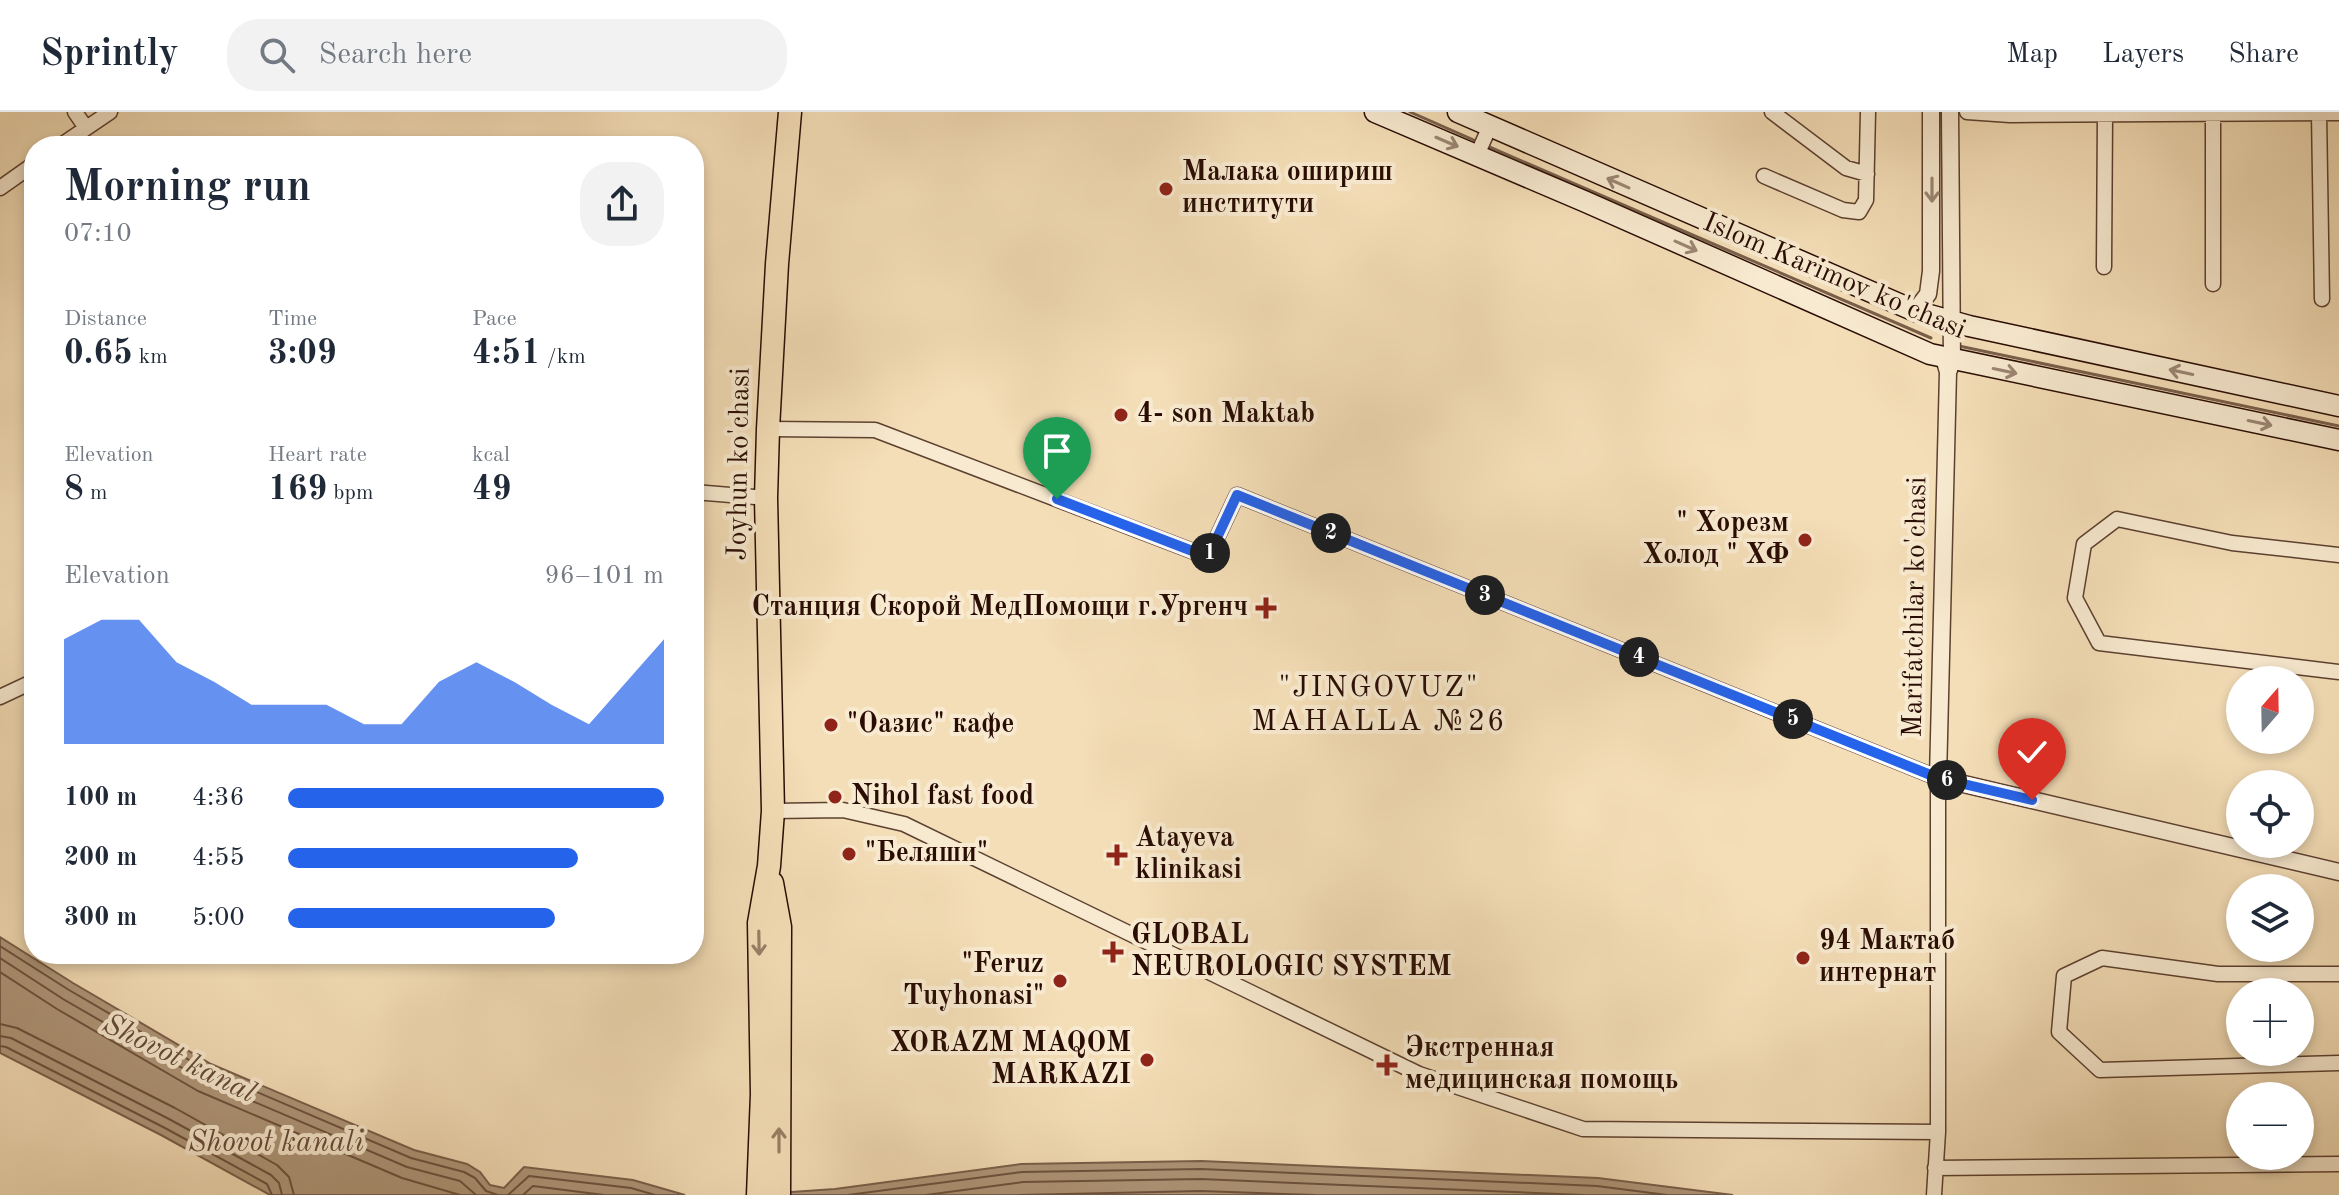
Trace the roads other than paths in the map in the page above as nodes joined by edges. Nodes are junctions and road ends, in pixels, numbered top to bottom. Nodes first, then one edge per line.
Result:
1 (75, 112) edge
2 (110, 112) edge
3 (790, 112) edge
4 (1375, 112) edge
5 (1458, 112) edge
6 (1772, 112) edge
7 (1868, 112) edge
8 (1931, 112) edge
9 (1950, 112) edge
10 (1967, 112) edge
11 (2319, 113) edge
12 (2339, 113) edge
13 (2105, 114) junction
14 (2213, 114) junction
15 (1490, 126) junction
16 (86, 128) junction
17 (74, 136) edge
18 (1477, 155) junction
19 (24, 171) edge
20 (1867, 174) junction
21 (1764, 176) dead end
22 (0, 188) edge
23 (2104, 267) dead end
24 (2213, 284) dead end
25 (2322, 299) dead end
26 (1915, 311) junction
27 (1951, 322) junction
28 (1948, 363) junction
29 (2339, 406) edge
30 (768, 429) junction
31 (2339, 440) edge
32 (704, 493) edge
33 (766, 498) junction
34 (2339, 555) edge
35 (2339, 672) edge
36 (24, 686) edge
37 (0, 697) edge
38 (1938, 778) junction
39 (773, 811) junction
40 (2339, 872) edge
41 (2339, 974) edge
42 (2339, 1063) edge
43 (1938, 1132) junction
44 (2339, 1164) edge
45 (1935, 1168) junction
46 (768, 1190) edge
47 (1934, 1195) edge

1 - 16 street
2 - 16 street
3 - 30 main road, Joyhun ko'chasi
4 -> 18 main road, Islom Karimov ko'chasi
5 - 15 main road, Islom Karimov ko'chasi
6 - 20 street
7 - 20 street
8 -> 26 street
9 - 27 street, Marifatchilar ko'chasi
10 - 13 street
11 - 12 street
11 - 14 street
11 - 25 street
13 - 14 street
13 - 23 street
14 - 24 street
15 - 18 street
26 -> 15 main road, Islom Karimov ko'chasi
16 - 17 street
18 -> 28 main road, Islom Karimov ko'chasi
19 - 22 street
20 - 21 street
26 - 27 main road, Islom Karimov ko'chasi
27 - 28 street, Marifatchilar ko'chasi
29 -> 27 main road, Islom Karimov ko'chasi
28 -> 31 main road, Islom Karimov ko'chasi
28 - 38 street, Marifatchilar ko'chasi
30 - 33 main road, Joyhun ko'chasi
30 - 38 street
32 - 33 street
33 - 39 main road, Joyhun ko'chasi
34 - 35 street
36 - 37 street
38 - 40 street
38 - 43 street, Marifatchilar ko'chasi
39 - 43 street
39 - 46 main road, Joyhun ko'chasi
41 - 42 street
43 - 45 street, Marifatchilar ko'chasi
44 - 45 street
45 - 47 street, Marifatchilar ko'chasi

